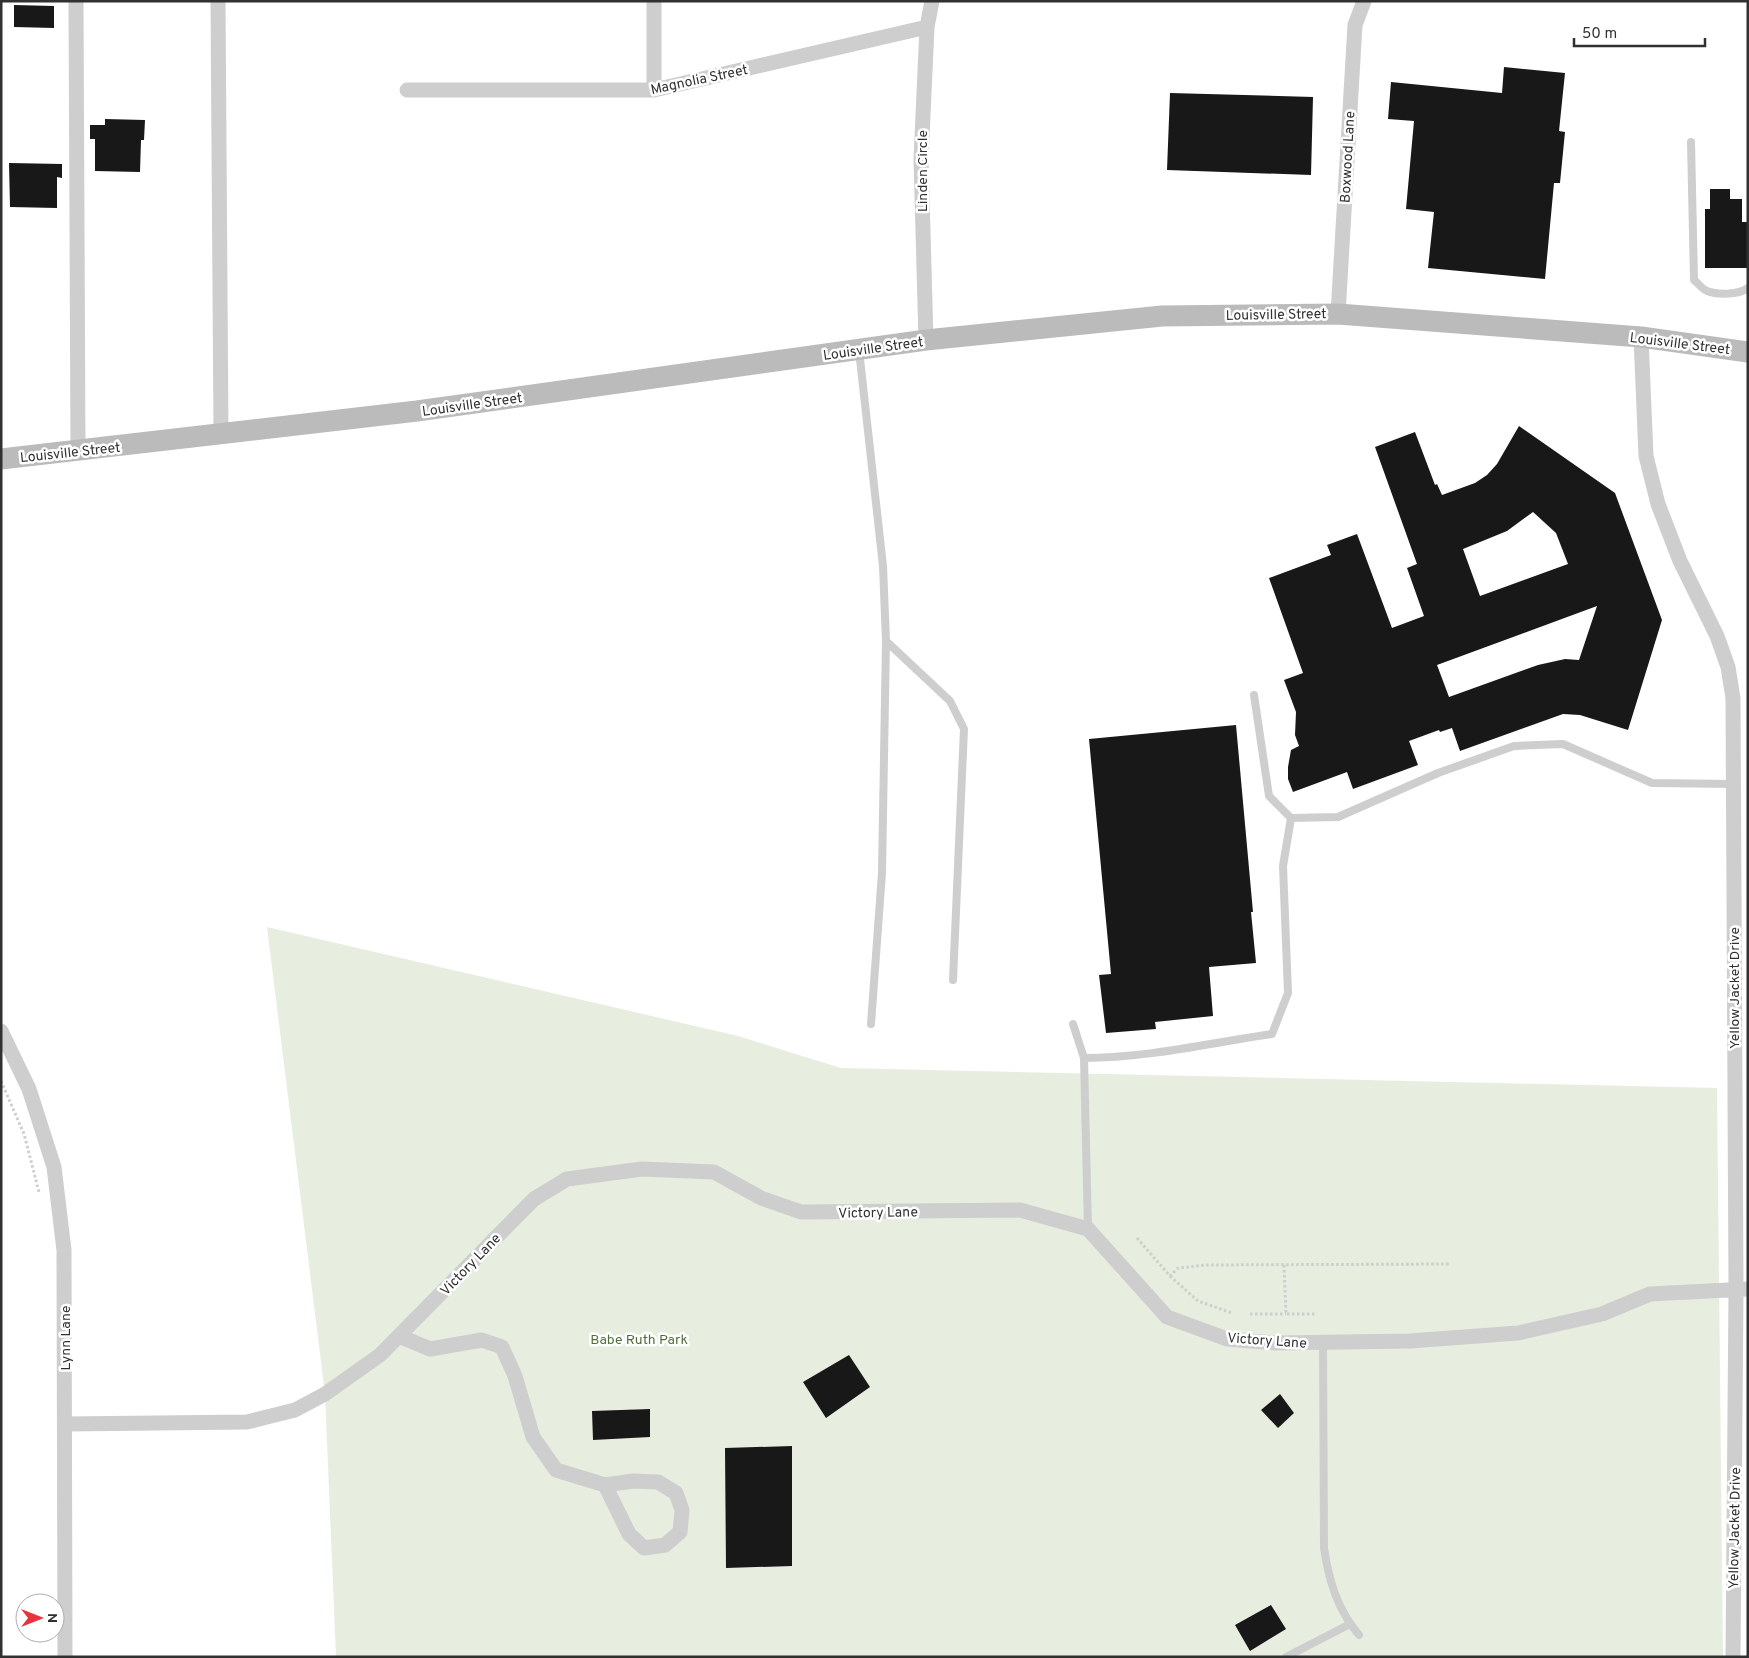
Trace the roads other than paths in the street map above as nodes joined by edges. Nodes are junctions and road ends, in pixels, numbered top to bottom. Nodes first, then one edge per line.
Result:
1 (76, 1) edge
2 (218, 1) edge
3 (654, 1) edge
4 (932, 1) edge
5 (1364, 1) edge
6 (927, 27) junction
7 (407, 90) dead end
8 (654, 90) junction
9 (1691, 142) dead end
10 (1748, 288) edge
11 (1338, 314) junction
12 (1641, 337) junction
13 (926, 340) junction
14 (859, 350) junction
15 (1748, 352) edge
16 (220, 434) junction
17 (78, 451) junction
18 (1, 459) edge
19 (886, 641) junction
20 (1254, 696) dead end
21 (1734, 784) junction
22 (1290, 818) junction
23 (953, 980) dead end
24 (871, 1024) dead end
25 (1073, 1024) dead end
26 (1, 1030) edge
27 (1084, 1058) junction
28 (1088, 1229) junction
29 (1742, 1289) edge
30 (399, 1336) junction
31 (1323, 1342) junction
32 (65, 1424) junction
33 (606, 1485) junction
34 (1350, 1624) junction
35 (1359, 1635) dead end
36 (65, 1657) edge
37 (1286, 1657) edge
38 (1733, 1657) edge

1 - 17 street
2 - 16 street
3 - 8 street
4 - 6 street, Linden Circle
5 - 11 street, Boxwood Lane
6 - 8 street, Magnolia Street
6 - 13 street, Linden Circle
7 - 8 street, Magnolia Street
9 - 10 lane
11 - 12 main road, Louisville Street
11 - 13 main road, Louisville Street
12 - 15 main road, Louisville Street
12 - 21 street, Yellow Jacket Drive
13 - 14 main road, Louisville Street
14 - 16 main road, Louisville Street
14 - 19 lane
16 - 17 main road, Louisville Street
17 - 18 main road, Louisville Street
19 - 23 lane
19 - 24 lane
20 - 22 lane
21 - 22 lane
21 - 29 street, Yellow Jacket Drive
22 - 27 lane
25 - 27 lane
26 - 32 street, Lynn Lane
27 - 28 lane
28 - 30 street, Victory Lane
28 - 31 street, Victory Lane
29 - 31 street, Victory Lane
29 - 38 street, Yellow Jacket Drive
30 - 32 street, Victory Lane
30 - 33 street
31 - 34 lane
32 - 36 street, Lynn Lane
33 - 33 street
34 - 35 lane
34 - 37 lane

